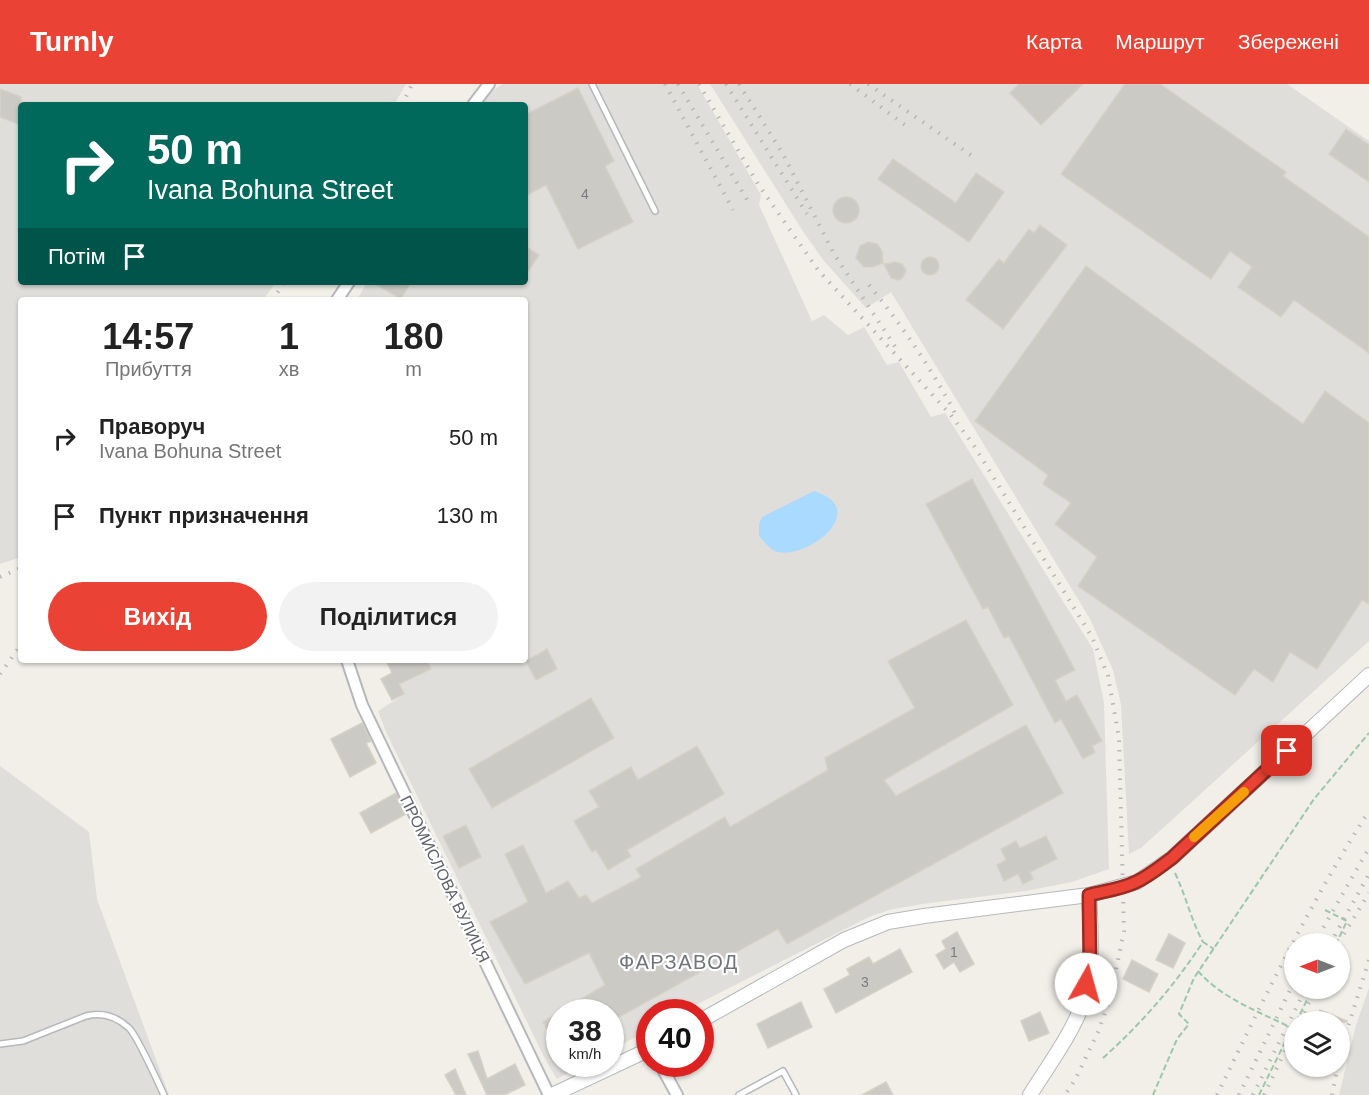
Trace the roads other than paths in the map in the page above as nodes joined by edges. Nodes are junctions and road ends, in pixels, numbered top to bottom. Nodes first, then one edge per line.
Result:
1 (489, 84) edge
2 (592, 84) edge
3 (476, 102) edge
4 (655, 211) dead end
5 (348, 663) edge
6 (1369, 675) edge
7 (1089, 895) junction
8 (714, 1013) edge
9 (0, 1044) edge
10 (636, 1056) edge
11 (667, 1077) edge
12 (164, 1095) edge
13 (551, 1095) edge
14 (677, 1095) edge
15 (739, 1095) edge
16 (796, 1095) edge
17 (1030, 1095) edge

1 - 3 street
2 - 4 lane
5 - 13 street, ПРОМИСЛОВА ВУЛИЦЯ
6 - 7 street
7 - 8 street
7 - 17 street
9 - 12 lane
10 - 13 street
11 - 14 street
15 - 16 lane

